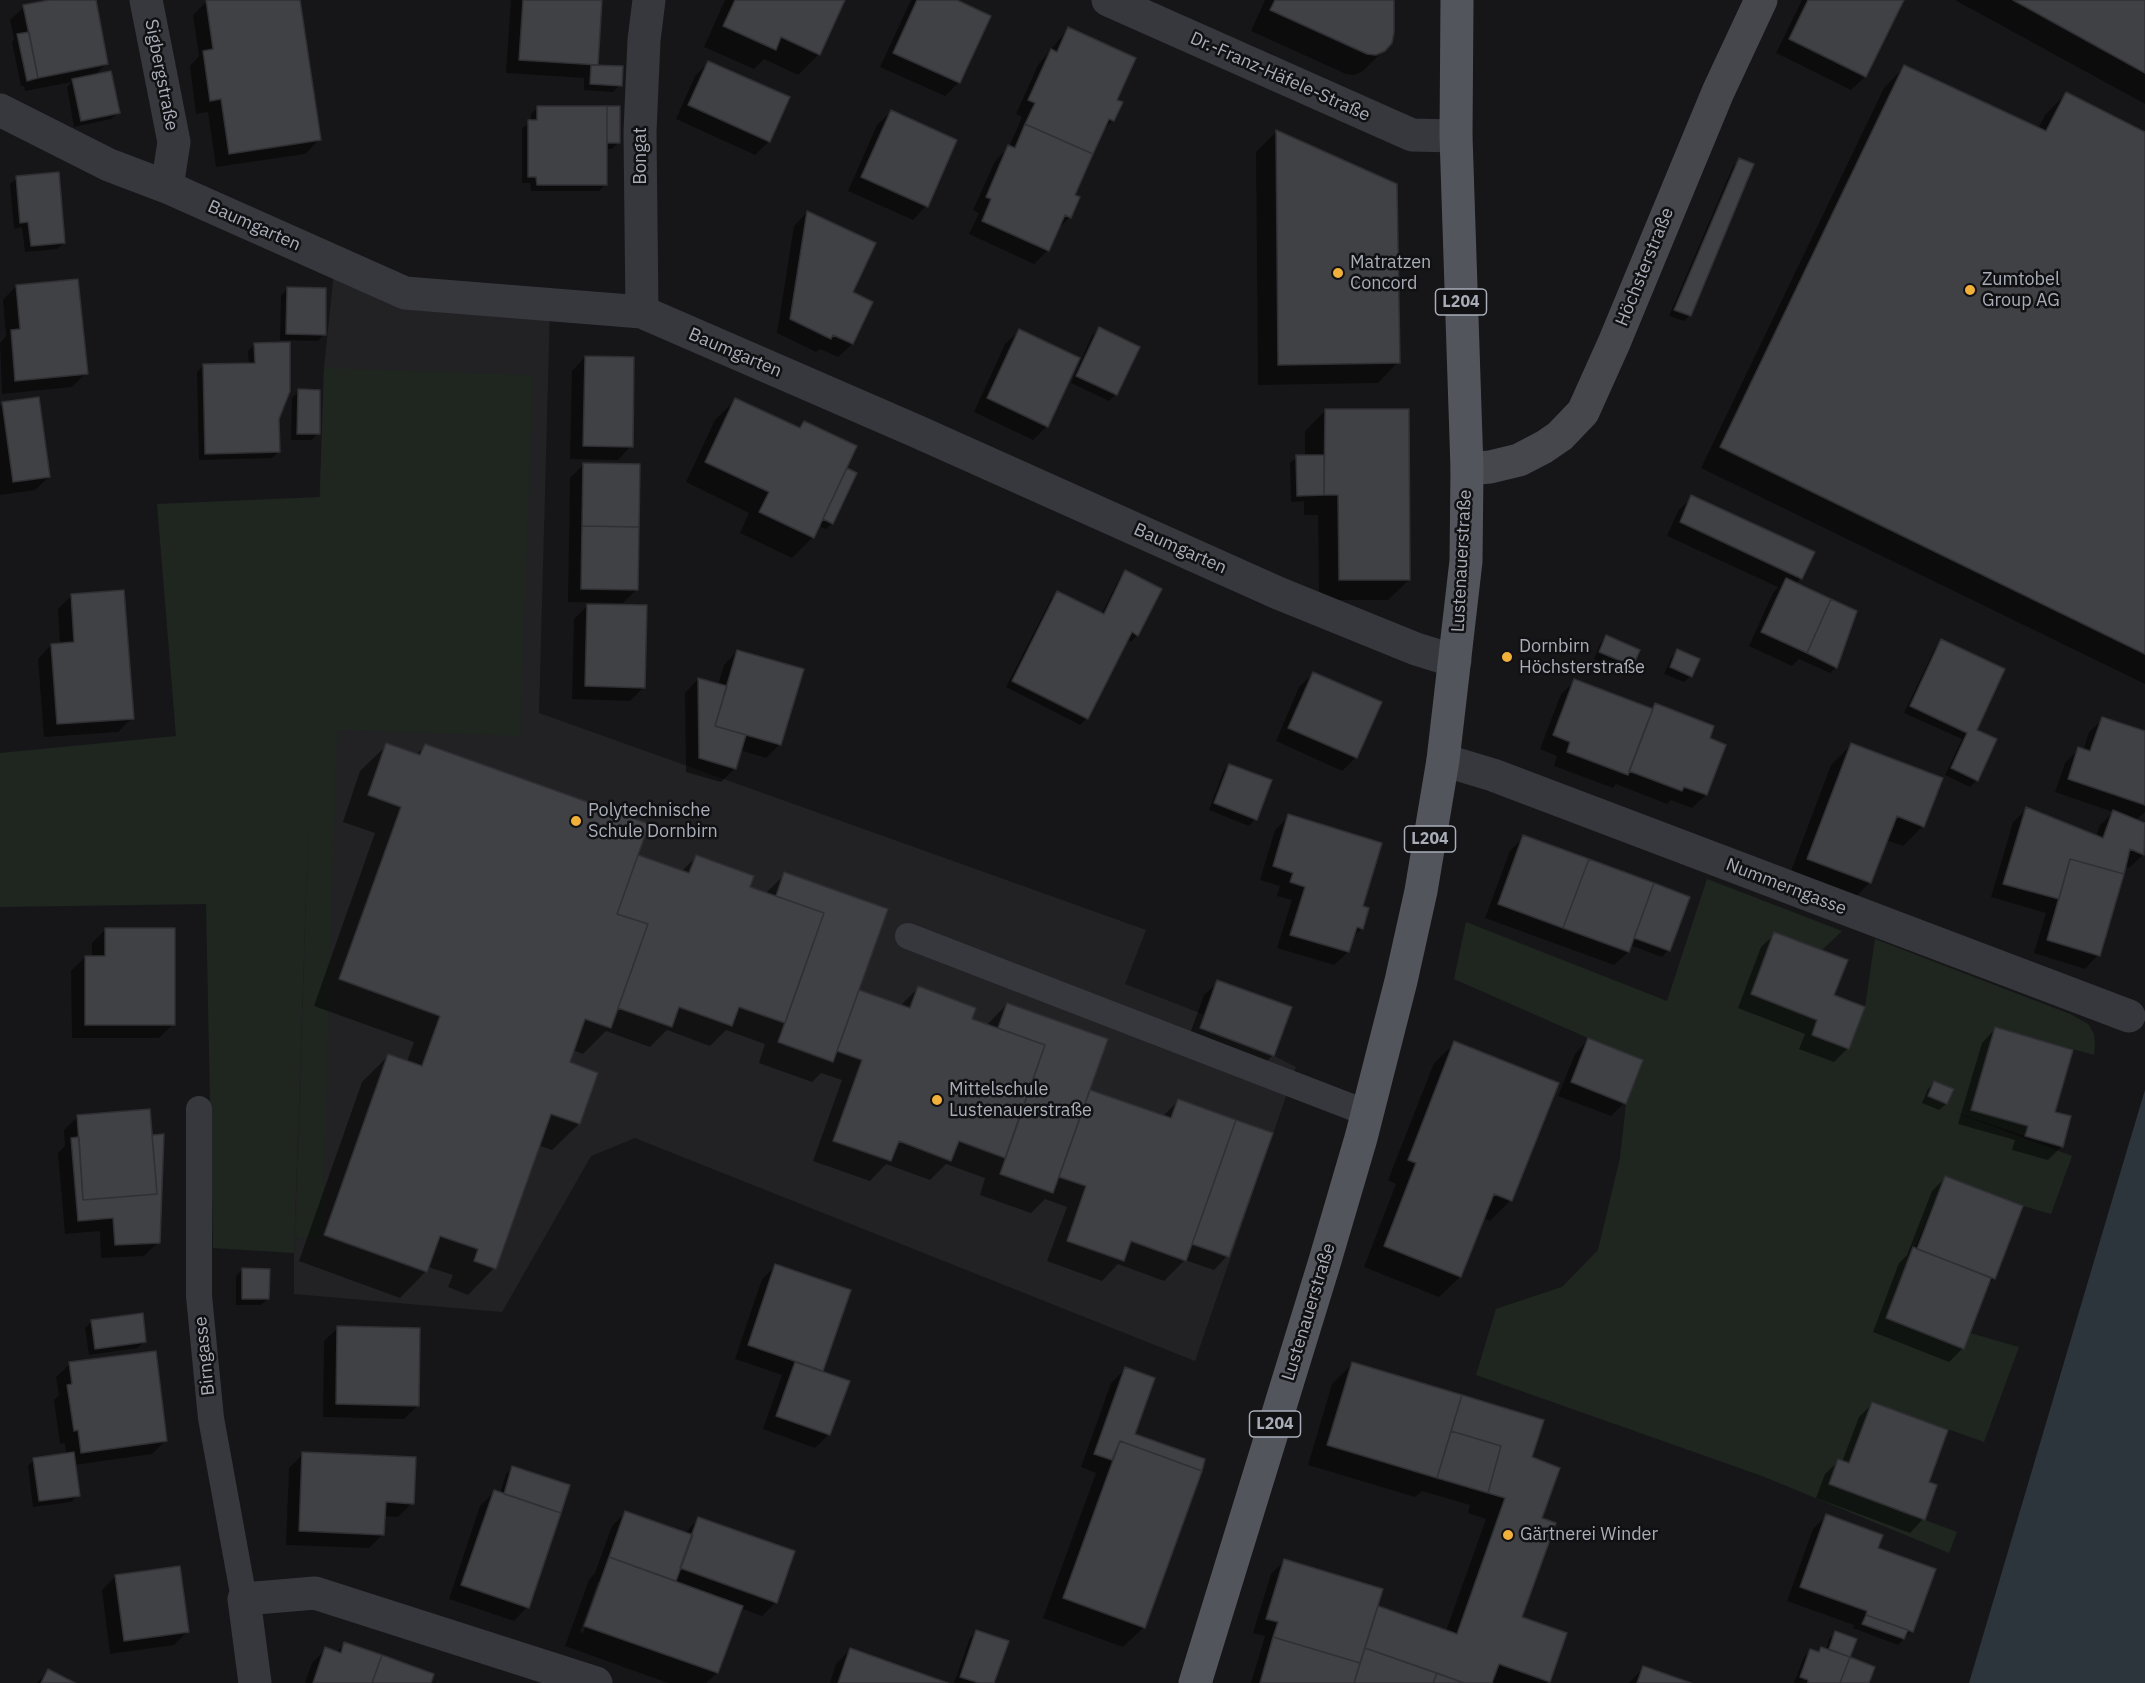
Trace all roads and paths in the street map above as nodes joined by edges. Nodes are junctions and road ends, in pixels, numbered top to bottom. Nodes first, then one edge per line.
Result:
1 (146, 0) edge
2 (650, 0) edge
3 (1108, 0) edge
4 (1457, 0) edge
5 (1761, 0) edge
6 (0, 110) edge
7 (1456, 136) junction
8 (167, 186) junction
9 (642, 312) junction
10 (1467, 469) junction
11 (1455, 661) junction
12 (1443, 760) junction
13 (908, 936) dead end
14 (2129, 1016) dead end
15 (199, 1109) dead end
16 (1367, 1113) junction
17 (244, 1599) junction
18 (255, 1683) edge
19 (596, 1683) edge
20 (1195, 1683) edge

1 - 8 street, Sigbergstraße
2 - 9 street, Bongat
3 - 7 street, Dr.-Franz-Häfele-Straße
4 - 7 main road, Lustenauerstraße / L204
5 - 10 main road, Höchsterstraße
6 - 8 street, Baumgarten
7 - 10 main road, Lustenauerstraße / L204
8 - 9 street, Baumgarten
9 - 11 street, Baumgarten
10 - 11 main road, Lustenauerstraße / L204
11 - 12 main road, Lustenauerstraße / L204
12 - 14 street, Nummerngasse
12 - 16 main road, Lustenauerstraße / L204
13 - 16 lane
15 - 17 lane, Birngasse
16 - 20 main road, Lustenauerstraße / L204
17 - 18 street, Birngasse
17 - 19 street

